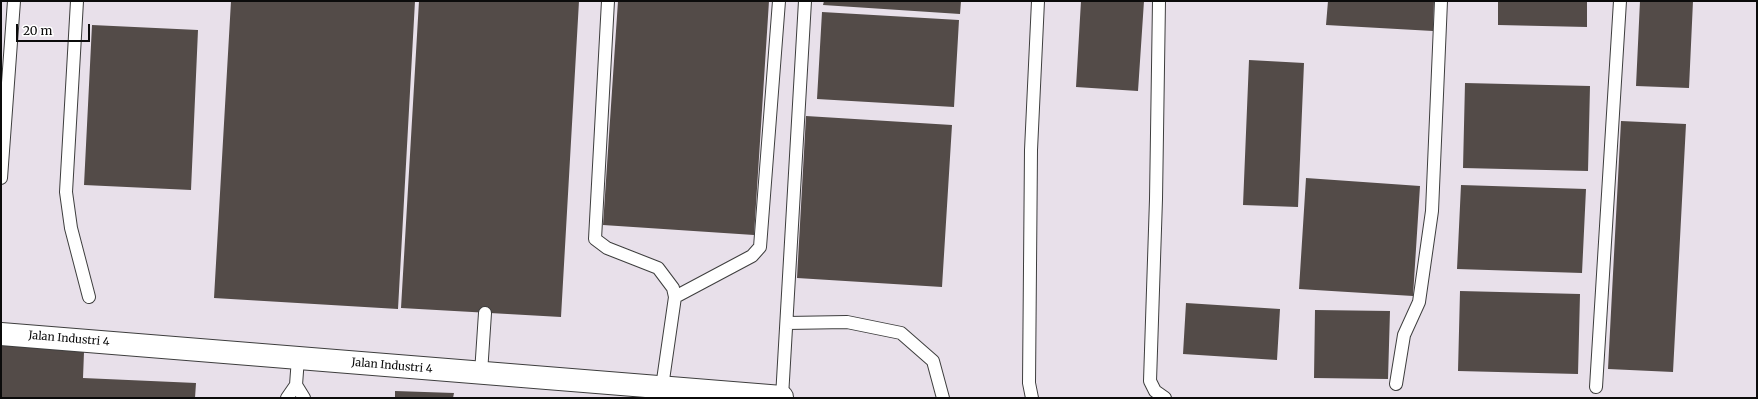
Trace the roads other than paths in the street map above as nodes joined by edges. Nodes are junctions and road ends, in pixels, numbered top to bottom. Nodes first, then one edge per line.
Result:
1 (14, 1) edge
2 (77, 1) edge
3 (608, 1) edge
4 (779, 1) edge
5 (806, 1) edge
6 (1038, 1) edge
7 (1159, 1) edge
8 (1441, 1) edge
9 (1620, 1) edge
10 (2, 154) edge
11 (1, 178) edge
12 (675, 297) junction
13 (89, 298) dead end
14 (485, 312) dead end
15 (787, 323) junction
16 (1, 334) edge
17 (298, 358) junction
18 (481, 373) junction
19 (1396, 384) dead end
20 (296, 385) junction
21 (662, 387) junction
22 (1596, 387) dead end
23 (287, 398) edge
24 (304, 398) edge
25 (785, 398) edge
26 (943, 398) edge
27 (1032, 398) edge
28 (1166, 398) edge

1 - 10 lane
2 - 13 lane
3 - 12 lane
4 - 12 lane
5 - 15 lane
6 - 27 lane
7 - 28 lane
8 - 19 lane
9 - 22 lane
10 - 11 lane
12 - 21 lane
14 - 18 lane
15 - 25 lane
15 - 26 lane
16 - 17 street, Jalan Industri 4
17 - 18 street, Jalan Industri 4
17 - 20 lane
18 - 21 street, Jalan Industri 4
20 - 23 lane
20 - 24 lane
21 - 25 street, Jalan Industri 4

